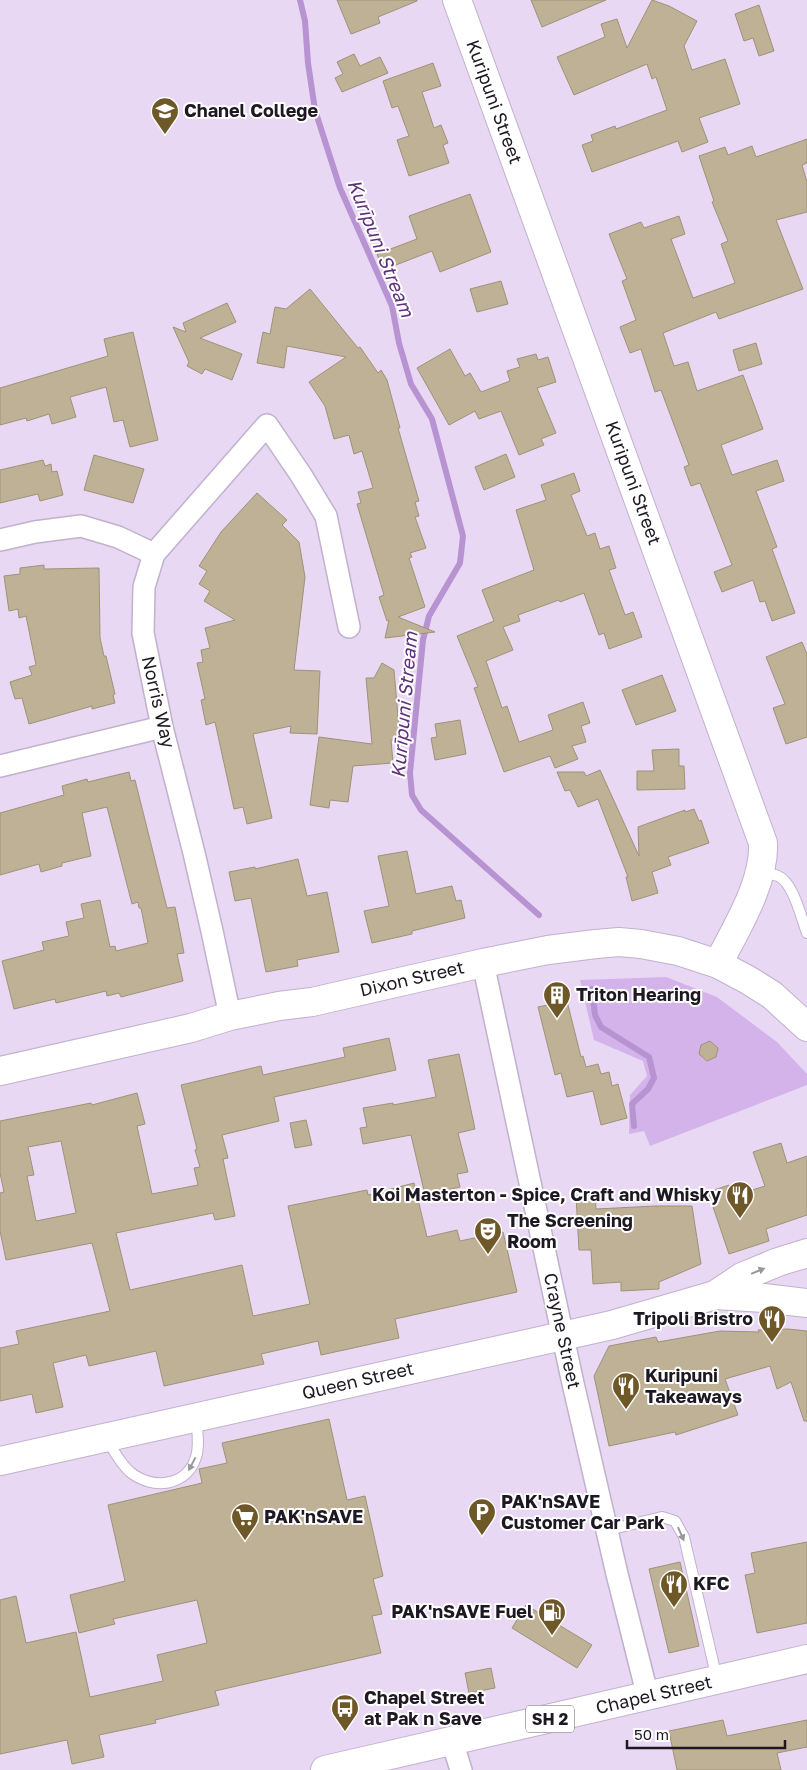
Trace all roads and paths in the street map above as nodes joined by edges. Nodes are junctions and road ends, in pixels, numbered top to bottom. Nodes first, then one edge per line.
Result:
1 (457, 0) edge
2 (0, 540) edge
3 (154, 554) junction
4 (349, 627) dead end
5 (162, 727) junction
6 (0, 766) edge
7 (760, 872) junction
8 (807, 932) edge
9 (483, 963) junction
10 (718, 964) junction
11 (230, 1016) junction
12 (807, 1027) edge
13 (0, 1070) edge
14 (807, 1253) edge
15 (716, 1295) junction
16 (807, 1303) edge
17 (562, 1335) junction
18 (196, 1417) junction
19 (105, 1438) junction
20 (0, 1461) edge
21 (608, 1530) junction
22 (807, 1659) edge
23 (718, 1681) junction
24 (648, 1697) junction
25 (452, 1741) junction
26 (325, 1770) edge
27 (461, 1770) edge

1 - 7 main road, Kuripuni Street
2 - 3 street
3 - 4 street, Norris Way
3 - 5 street, Norris Way
5 - 6 street
5 - 11 street, Norris Way
7 - 8 lane
7 - 10 main road, Kuripuni Street
9 - 10 main road, Dixon Street
9 - 11 main road, Dixon Street
9 - 17 street, Crayne Street
10 - 12 main road, Dixon Street
11 - 13 main road, Dixon Street
15 -> 14 main road, Queen Street
15 - 16 main road, Queen Street
15 - 17 main road, Queen Street
17 - 18 main road, Queen Street
17 - 21 street, Crayne Street
18 - 19 main road, Queen Street
18 -> 19 lane
19 - 20 main road, Queen Street
21 -> 23 lane
21 - 24 street, Crayne Street
22 - 23 main road, Chapel Street / SH 2
23 - 24 main road, Chapel Street / SH 2
24 - 25 main road, Chapel Street / SH 2
25 - 26 main road, Chapel Street / SH 2
25 - 27 street

